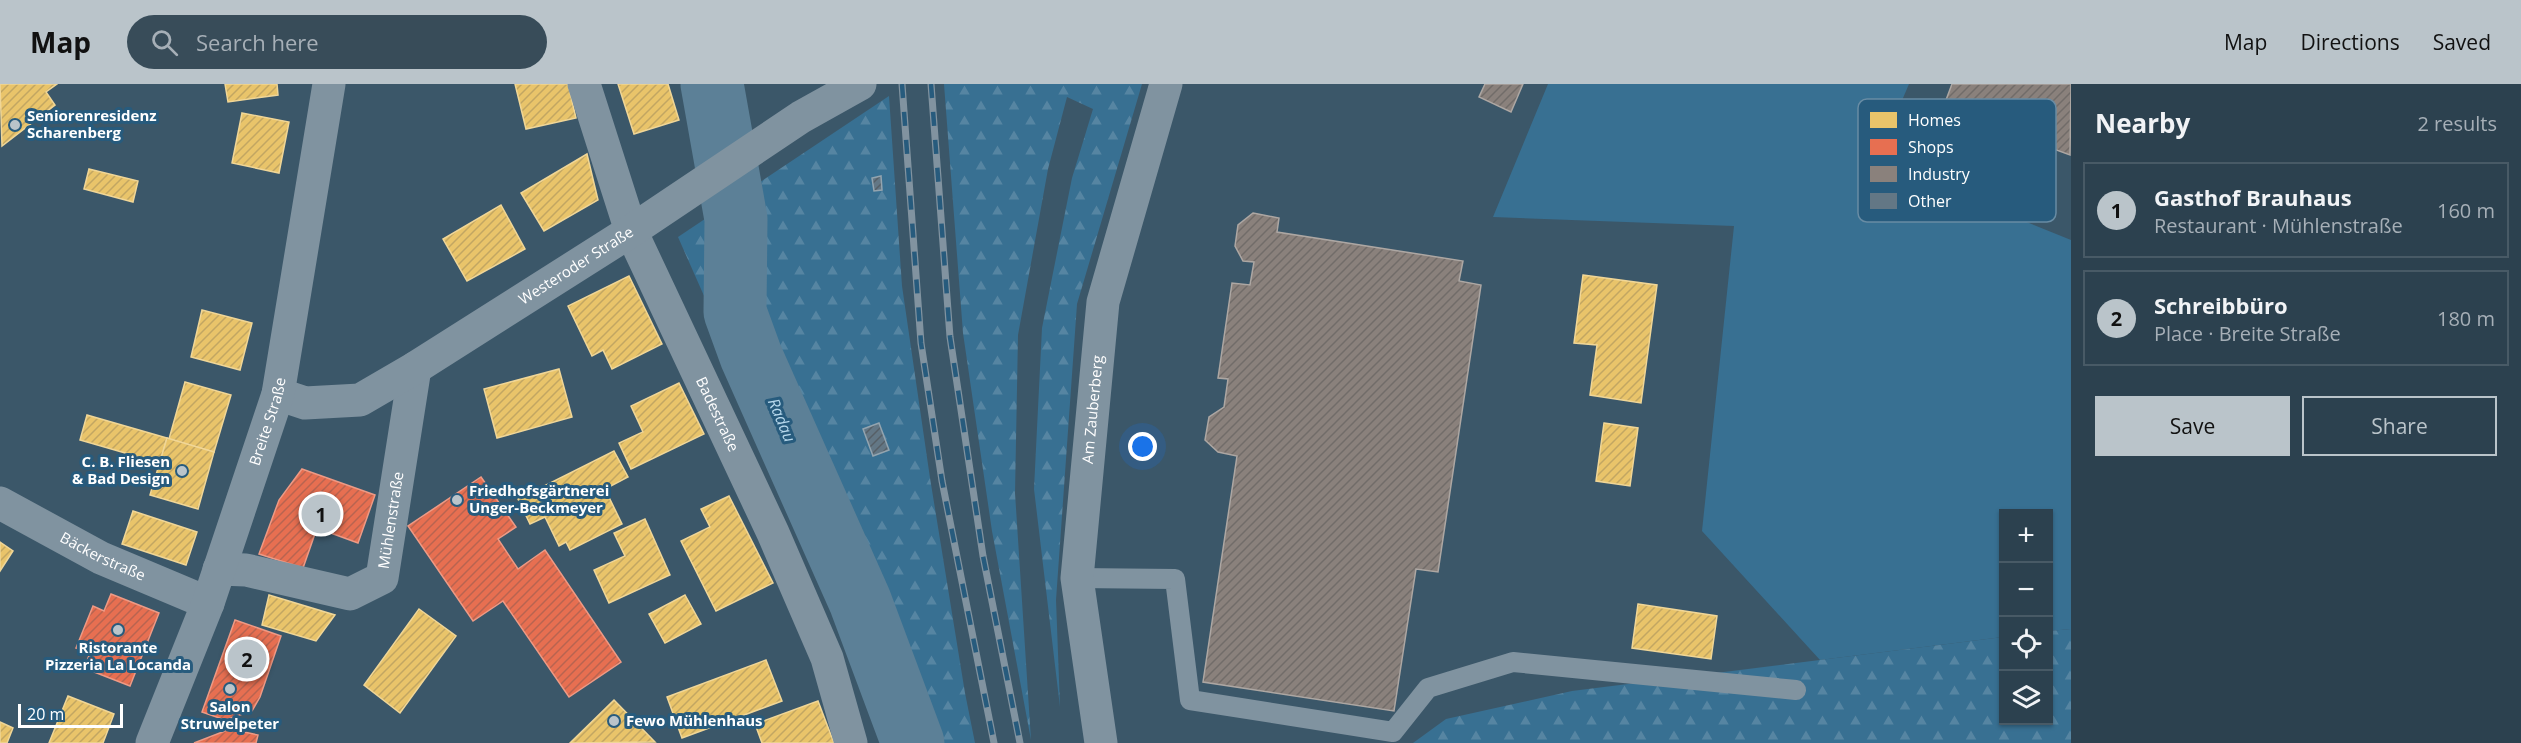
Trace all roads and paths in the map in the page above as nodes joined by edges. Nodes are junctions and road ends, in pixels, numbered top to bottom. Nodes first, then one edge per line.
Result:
1 (329, 84) edge
2 (584, 84) edge
3 (860, 84) edge
4 (1166, 84) edge
5 (631, 231) junction
6 (415, 368) junction
7 (278, 394) junction
8 (0, 503) edge
9 (219, 569) junction
10 (1077, 578) junction
11 (208, 603) junction
12 (1796, 690) dead end
13 (152, 743) edge
14 (851, 743) edge
15 (1101, 743) edge

1 - 7 street, Breite Straße
2 - 5 street, Badestraße
3 - 5 street, Westeroder Straße
4 - 10 street, Am Zauberberg
5 - 6 street, Westeroder Straße
5 - 14 street, Badestraße
6 - 7 street, Westeroder Straße
6 - 9 street, Mühlenstraße
7 - 9 street, Breite Straße
8 - 11 street, Bäckerstraße
9 - 11 street, Breite Straße
10 - 12 lane
10 - 15 street, Am Zauberberg
11 - 13 street, Breite Straße

